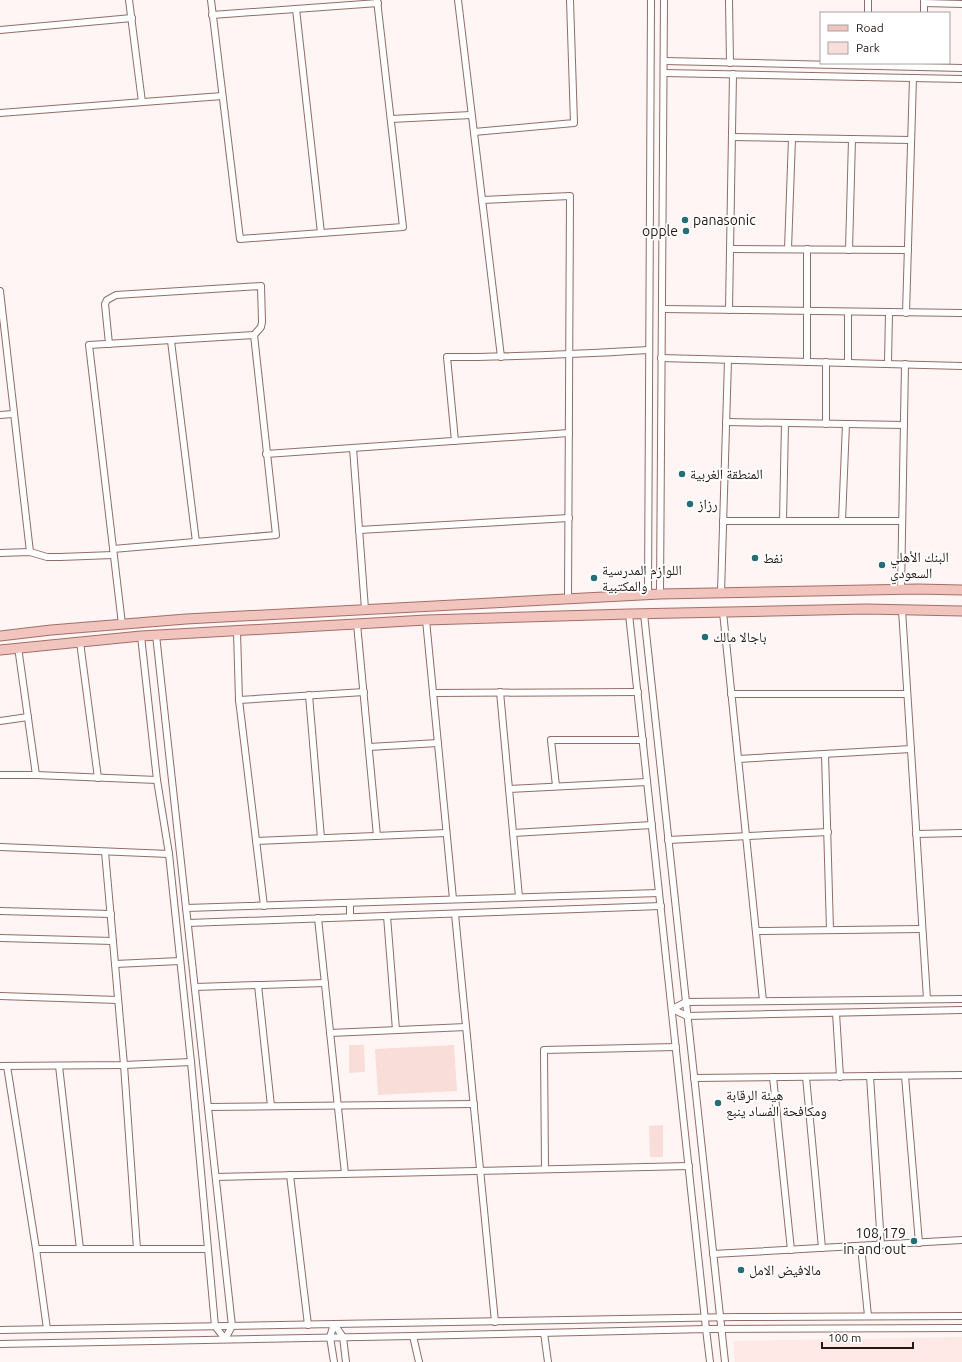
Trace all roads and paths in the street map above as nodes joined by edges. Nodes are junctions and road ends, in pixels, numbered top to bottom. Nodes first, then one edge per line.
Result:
1 (129, 0) edge
2 (211, 0) edge
3 (458, 0) edge
4 (570, 0) edge
5 (651, 0) edge
6 (664, 0) edge
7 (729, 0) edge
8 (868, 0) edge
9 (377, 2) edge
10 (924, 2) edge
11 (962, 4) edge
12 (296, 9) junction
13 (868, 12) edge
14 (212, 15) junction
15 (132, 18) junction
16 (0, 30) edge
17 (664, 61) junction
18 (730, 63) junction
19 (820, 64) edge
20 (865, 64) edge
21 (923, 65) edge
22 (962, 68) edge
23 (664, 73) junction
24 (733, 74) junction
25 (913, 78) junction
26 (962, 79) edge
27 (222, 96) junction
28 (142, 102) junction
29 (0, 113) edge
30 (471, 114) junction
31 (391, 119) junction
32 (474, 132) junction
33 (732, 137) junction
34 (792, 138) junction
35 (852, 139) junction
36 (911, 140) junction
37 (482, 200) junction
38 (321, 233) junction
39 (730, 249) junction
40 (788, 249) junction
41 (807, 249) junction
42 (849, 250) junction
43 (908, 250) junction
44 (0, 291) edge
45 (662, 309) junction
46 (729, 310) junction
47 (807, 311) junction
48 (848, 312) junction
49 (889, 312) junction
50 (906, 313) junction
51 (962, 314) edge
52 (2, 331) edge
53 (254, 335) junction
54 (171, 341) junction
55 (108, 344) junction
56 (649, 350) junction
57 (570, 355) junction
58 (501, 357) junction
59 (662, 358) junction
60 (728, 360) junction
61 (807, 362) junction
62 (826, 362) junction
63 (848, 363) junction
64 (888, 364) junction
65 (905, 364) junction
66 (962, 366) edge
67 (13, 414) junction
68 (0, 415) edge
69 (726, 422) junction
70 (785, 423) junction
71 (826, 424) junction
72 (846, 424) junction
73 (904, 425) junction
74 (570, 433) junction
75 (455, 441) junction
76 (353, 448) junction
77 (266, 454) junction
78 (569, 518) junction
79 (723, 521) junction
80 (783, 521) junction
81 (842, 521) junction
82 (902, 521) junction
83 (359, 530) junction
84 (196, 542) junction
85 (30, 552) junction
86 (113, 552) junction
87 (0, 554) edge
88 (902, 590) junction
89 (962, 590) edge
90 (721, 593) junction
91 (660, 594) junction
92 (648, 595) junction
93 (568, 600) junction
94 (365, 609) junction
95 (902, 610) junction
96 (962, 611) edge
97 (723, 612) junction
98 (629, 614) junction
99 (644, 614) junction
100 (426, 620) junction
101 (122, 624) junction
102 (357, 624) junction
103 (237, 632) junction
104 (156, 635) junction
105 (0, 636) edge
106 (142, 636) junction
107 (80, 642) junction
108 (18, 648) junction
109 (0, 650) edge
110 (364, 692) junction
111 (500, 692) junction
112 (638, 692) junction
113 (433, 693) junction
114 (731, 694) junction
115 (908, 694) junction
116 (308, 695) junction
117 (239, 700) junction
118 (28, 717) junction
119 (0, 721) edge
120 (643, 740) junction
121 (438, 743) junction
122 (369, 747) junction
123 (911, 749) junction
124 (825, 754) junction
125 (738, 759) junction
126 (0, 775) edge
127 (36, 775) junction
128 (98, 778) junction
129 (157, 780) junction
130 (648, 782) junction
131 (556, 786) junction
132 (509, 789) junction
133 (652, 825) junction
134 (828, 832) junction
135 (446, 833) junction
136 (514, 833) junction
137 (962, 833) edge
138 (916, 834) junction
139 (377, 836) junction
140 (746, 836) junction
141 (321, 838) junction
142 (668, 840) junction
143 (256, 841) junction
144 (0, 847) edge
145 (105, 852) junction
146 (169, 854) junction
147 (659, 893) junction
148 (519, 897) junction
149 (453, 900) junction
150 (350, 903) junction
151 (264, 906) junction
152 (661, 906) junction
153 (186, 908) junction
154 (0, 911) edge
155 (111, 914) junction
156 (455, 914) junction
157 (387, 916) junction
158 (350, 917) junction
159 (318, 918) junction
160 (188, 923) junction
161 (922, 929) junction
162 (830, 930) junction
163 (756, 931) junction
164 (0, 938) edge
165 (113, 942) junction
166 (180, 962) junction
167 (115, 964) junction
168 (325, 983) junction
169 (258, 985) junction
170 (195, 987) junction
171 (0, 996) edge
172 (962, 998) edge
173 (927, 999) junction
174 (118, 1000) junction
175 (763, 1001) junction
176 (686, 1002) junction
177 (672, 1009) junction
178 (962, 1010) edge
179 (836, 1013) junction
180 (687, 1016) junction
181 (466, 1027) junction
182 (396, 1030) junction
183 (330, 1033) junction
184 (676, 1047) junction
185 (191, 1062) junction
186 (124, 1065) junction
187 (0, 1066) edge
188 (7, 1066) junction
189 (59, 1066) junction
190 (962, 1075) edge
191 (870, 1076) junction
192 (906, 1076) junction
193 (806, 1077) junction
194 (840, 1077) junction
195 (694, 1078) junction
196 (773, 1078) junction
197 (474, 1104) junction
198 (338, 1105) junction
199 (271, 1106) junction
200 (208, 1107) junction
201 (689, 1166) junction
202 (545, 1169) junction
203 (480, 1170) junction
204 (345, 1174) junction
205 (290, 1175) junction
206 (216, 1177) junction
207 (962, 1240) edge
208 (919, 1243) junction
209 (881, 1245) junction
210 (861, 1246) junction
211 (822, 1248) junction
212 (36, 1249) junction
213 (80, 1249) junction
214 (137, 1249) junction
215 (207, 1249) junction
216 (791, 1250) junction
217 (712, 1254) junction
218 (868, 1316) junction
219 (962, 1316) edge
220 (705, 1318) junction
221 (719, 1318) junction
222 (495, 1322) junction
223 (334, 1324) junction
224 (308, 1325) junction
225 (215, 1326) junction
226 (232, 1326) junction
227 (962, 1328) edge
228 (48, 1329) junction
229 (706, 1329) junction
230 (721, 1329) junction
231 (0, 1330) edge
232 (544, 1333) junction
233 (413, 1336) junction
234 (330, 1337) junction
235 (343, 1337) junction
236 (225, 1339) junction
237 (0, 1344) edge
238 (334, 1362) edge
239 (346, 1362) edge
240 (419, 1362) edge
241 (548, 1362) edge
242 (710, 1362) edge
243 (725, 1362) edge

1 - 15 street
2 - 14 street
3 - 30 street
4 - 32 street
5 - 56 street
6 - 17 street
7 - 18 street
8 - 13 street
9 - 12 street
9 - 31 street
10 - 11 street
12 - 14 street
12 - 38 street
14 - 27 street
15 - 16 street
15 - 28 street
17 - 18 street
17 - 23 street
18 - 19 street
20 - 21 street
21 - 22 street
23 - 24 street
23 - 45 street
24 - 25 street
24 - 33 street
25 - 26 street
25 - 36 street
27 - 28 street
27 - 38 street
28 - 29 street
30 - 31 street
30 - 32 street
31 - 38 street
32 - 37 street
33 - 34 street
33 - 39 street
34 - 35 street
34 - 40 street
35 - 36 street
35 - 42 street
36 - 43 street
37 - 57 street
37 - 58 street
39 - 40 street
39 - 46 street
40 - 41 street
41 - 42 street
41 - 47 street
42 - 43 street
43 - 50 street
44 - 52 street
45 - 46 street
45 - 59 street
46 - 47 street
47 - 48 street
47 - 61 street
48 - 49 street
48 - 63 street
49 - 50 street
49 - 64 street
50 - 51 street
52 - 67 street
53 - 54 street
53 - 55 street
53 - 77 street
54 - 55 street
54 - 84 street
55 - 86 street
56 - 57 street
56 - 92 street
57 - 58 street
57 - 74 street
58 - 75 street
59 - 60 street
59 - 91 street
60 - 61 street
60 - 69 street
61 - 62 street
62 - 63 street
62 - 71 street
63 - 64 street
64 - 65 street
65 - 66 street
65 - 73 street
67 - 68 street
67 - 85 street
69 - 70 street
69 - 79 street
70 - 71 street
70 - 80 street
71 - 72 street
72 - 73 street
72 - 81 street
73 - 82 street
74 - 75 street
74 - 78 street
75 - 76 street
76 - 77 street
76 - 83 street
77 - 84 street
78 - 83 street
78 - 93 street
79 - 80 street
79 - 90 street
80 - 81 street
81 - 82 street
82 - 88 street
83 - 94 street
84 - 86 street
85 - 86 street
85 - 87 street
86 - 101 street
88 - 89 main road
88 - 90 main road
90 - 91 main road
91 - 92 main road
92 - 93 main road
93 - 94 main road
94 - 101 main road
95 - 96 main road
95 - 97 main road
95 - 115 street
97 - 99 main road
97 - 114 street
98 - 99 main road
98 - 100 main road
98 - 112 street
99 - 142 street
100 - 102 main road
100 - 113 street
101 - 105 main road
102 - 103 main road
102 - 110 street
103 - 104 main road
103 - 117 street
104 - 106 main road
104 - 153 street
106 - 107 main road
106 - 129 street
107 - 108 main road
107 - 128 street
108 - 109 main road
108 - 118 street
110 - 116 street
110 - 122 street
111 - 112 street
111 - 113 street
111 - 132 street
112 - 120 street
113 - 121 street
114 - 115 street
114 - 125 street
115 - 123 street
116 - 117 street
116 - 141 street
117 - 143 street
118 - 119 street
118 - 127 street
120 - 130 street
120 - 131 street
121 - 122 street
121 - 135 street
122 - 139 street
123 - 124 street
123 - 138 street
124 - 125 street
124 - 134 street
125 - 140 street
126 - 127 street
127 - 128 street
128 - 129 street
129 - 146 street
130 - 131 street
130 - 133 street
131 - 132 street
132 - 136 street
133 - 136 street
133 - 147 street
134 - 140 street
134 - 162 street
135 - 139 street
135 - 149 street
136 - 148 street
137 - 138 street
138 - 161 street
139 - 141 street
140 - 142 street
140 - 163 street
141 - 143 street
142 - 176 street
143 - 151 street
144 - 145 street
145 - 146 street
145 - 155 street
146 - 166 street
147 - 148 street
147 - 152 street
148 - 149 street
149 - 150 street
150 - 151 street
150 - 158 street
151 - 153 street
152 - 156 street
152 - 177 street
153 - 160 street
154 - 155 street
155 - 165 street
156 - 157 street
156 - 181 street
157 - 158 street
157 - 182 street
158 - 159 street
159 - 160 street
159 - 168 street
160 - 170 street
161 - 162 street
161 - 173 street
162 - 163 street
163 - 175 street
164 - 165 street
165 - 167 street
166 - 167 street
166 - 185 street
167 - 174 street
168 - 169 street
168 - 183 street
169 - 170 street
169 - 199 street
170 - 200 street
171 - 174 street
172 - 173 street
173 - 175 street
174 - 186 street
175 - 176 street
176 - 177 street
176 - 180 street
177 - 180 street
177 - 184 street
178 - 179 street
179 - 180 street
179 - 194 street
180 - 195 street
181 - 182 street
181 - 197 street
182 - 183 street
183 - 198 street
184 - 201 street
184 - 202 street
185 - 186 street
185 - 215 street
186 - 189 street
186 - 214 street
187 - 188 street
188 - 189 street
188 - 212 street
189 - 213 street
190 - 192 street
191 - 192 street
191 - 194 street
191 - 209 street
192 - 208 street
193 - 194 street
193 - 196 street
193 - 211 street
195 - 196 street
195 - 217 street
196 - 216 street
197 - 198 street
197 - 203 street
198 - 199 street
198 - 204 street
199 - 200 street
200 - 206 street
201 - 202 street
201 - 220 street
202 - 203 street
203 - 204 street
203 - 222 street
204 - 205 street
205 - 206 street
205 - 224 street
206 - 226 street
207 - 208 street
208 - 209 street
209 - 210 street
210 - 211 street
210 - 218 street
211 - 216 street
212 - 213 street
212 - 228 street
213 - 214 street
214 - 215 street
215 - 225 street
216 - 217 street
217 - 221 street
218 - 219 street
218 - 221 street
220 - 221 street
220 - 222 street
220 - 229 street
221 - 230 street
222 - 223 street
223 - 224 street
223 - 234 street
223 - 235 street
224 - 226 street
225 - 226 street
225 - 228 street
225 - 236 street
226 - 236 street
227 - 230 street
228 - 231 street
229 - 230 street
229 - 232 street
229 - 242 street
230 - 243 street
232 - 233 street
232 - 241 street
233 - 235 street
233 - 240 street
234 - 235 street
234 - 236 street
234 - 238 street
235 - 239 street
236 - 237 street

